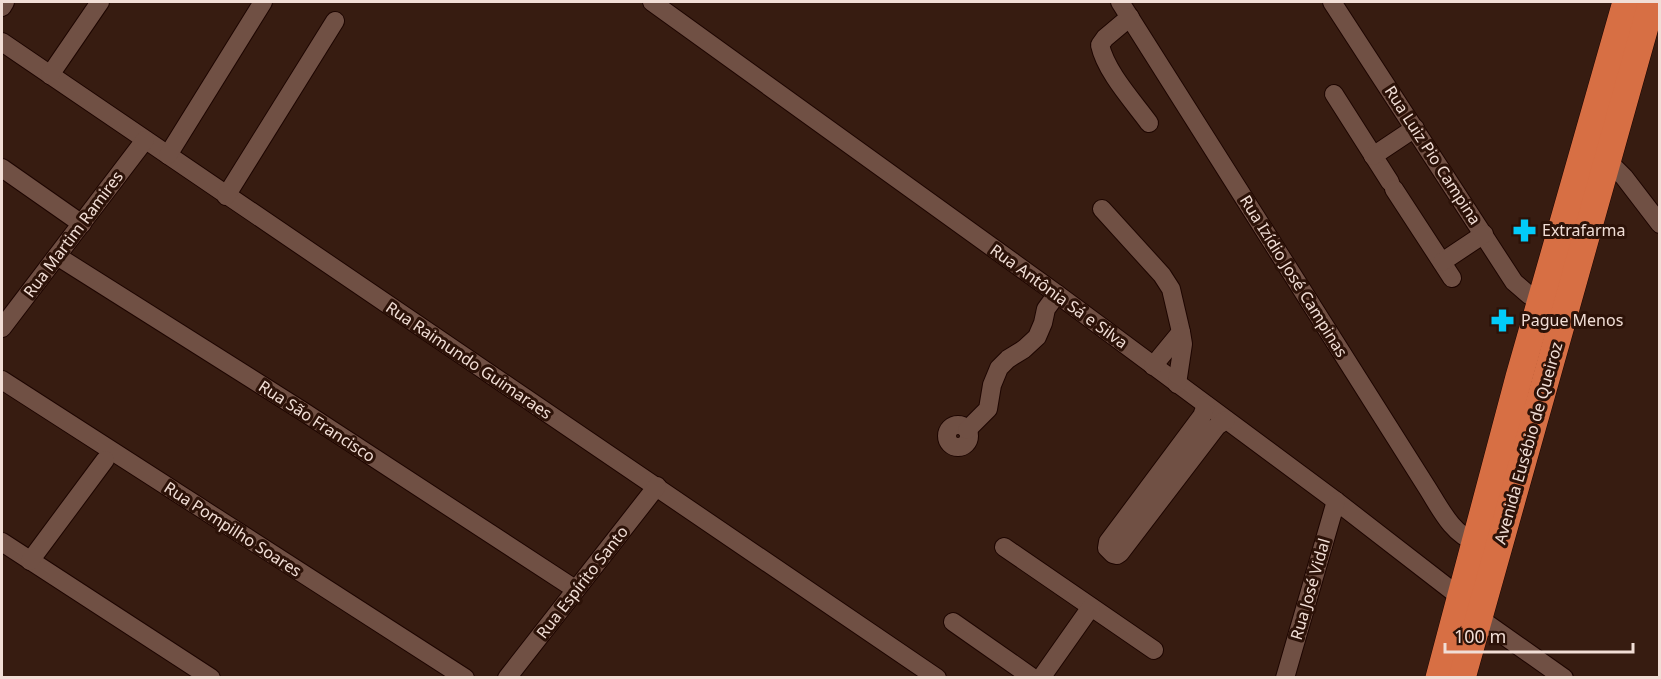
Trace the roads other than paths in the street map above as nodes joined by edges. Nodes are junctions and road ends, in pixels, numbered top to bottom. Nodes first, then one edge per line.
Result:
1 (5, 2) edge
2 (100, 2) edge
3 (263, 2) edge
4 (652, 2) edge
5 (1120, 2) edge
6 (1332, 2) edge
7 (1626, 2) edge
8 (1652, 2) edge
9 (2, 7) edge
10 (1130, 17) junction
11 (335, 21) dead end
12 (2, 42) edge
13 (51, 75) junction
14 (1334, 94) dead end
15 (1149, 123) dead end
16 (1415, 128) junction
17 (145, 140) junction
18 (168, 156) junction
19 (1373, 156) junction
20 (1607, 160) junction
21 (2, 168) edge
22 (226, 196) junction
23 (1101, 209) dead end
24 (81, 224) junction
25 (1659, 224) edge
26 (1484, 234) junction
27 (57, 256) junction
28 (1442, 262) junction
29 (1452, 278) dead end
30 (1057, 294) junction
31 (1542, 299) junction
32 (9, 304) edge
33 (2, 328) edge
34 (1181, 332) junction
35 (1154, 366) junction
36 (2, 380) edge
37 (1177, 384) junction
38 (1206, 405) junction
39 (1226, 420) junction
40 (968, 430) dead end
41 (1192, 444) junction
42 (105, 460) dead end
43 (657, 486) junction
44 (1151, 499) dead end
45 (1336, 501) junction
46 (2, 542) edge
47 (1476, 542) junction
48 (1004, 547) dead end
49 (30, 561) junction
50 (575, 590) junction
51 (1460, 597) junction
52 (1091, 606) junction
53 (1479, 618) junction
54 (953, 622) dead end
55 (1154, 650) dead end
56 (211, 678) edge
57 (465, 678) edge
58 (507, 678) edge
59 (937, 678) edge
60 (1033, 678) edge
61 (1041, 678) edge
62 (1285, 678) edge
63 (1439, 678) edge
64 (1462, 678) edge
65 (1564, 678) edge

1 - 9 street
2 - 13 street
3 - 18 street
4 - 30 street, Rua Antônia Sá e Silva
5 - 10 street, Rua Izídio José Campinas
6 - 16 street, Rua Luiz Pio Campina
7 - 31 highway, Avenida Eusébio de Queiroz
8 - 20 highway, Avenida Eusébio de Queiroz
10 - 15 street
10 - 47 street, Rua Izídio José Campinas
11 - 22 street
12 - 13 street, Rua Raimundo Guimaraes
13 - 17 street, Rua Raimundo Guimaraes
14 - 19 street
16 - 19 street
16 - 26 street, Rua Luiz Pio Campina
17 - 18 street, Rua Raimundo Guimaraes
17 - 24 street, Rua Martim Ramires
18 - 22 street, Rua Raimundo Guimaraes
19 - 28 street
20 - 25 street
20 - 53 highway, Avenida Eusébio de Queiroz
21 - 24 street
22 - 43 street, Rua Raimundo Guimaraes
23 - 34 street
24 - 27 street, Rua Martim Ramires
26 - 28 street
26 - 31 street, Rua Luiz Pio Campina
27 - 32 street, Rua Martim Ramires
27 - 50 street, Rua São Francisco
28 - 29 street
30 - 35 street, Rua Antônia Sá e Silva
30 - 40 street
31 - 47 highway, Avenida Eusébio de Queiroz
32 - 33 street, Rua Martim Ramires
34 - 35 street
34 - 37 street
35 - 37 street, Rua Antônia Sá e Silva
36 - 57 street, Rua Pompilho Soares
37 - 38 street, Rua Antônia Sá e Silva
38 - 39 street, Rua Antônia Sá e Silva
38 - 41 street
39 - 41 street
39 - 45 street, Rua Antônia Sá e Silva
41 - 44 street
42 - 49 street
43 - 50 street, Rua Espírito Santo
43 - 59 street, Rua Raimundo Guimaraes
45 - 51 street, Rua Antônia Sá e Silva
45 - 62 street, Rua José Vidal
46 - 49 street
47 - 51 highway, Avenida Eusébio de Queiroz
48 - 52 street
49 - 56 street
50 - 58 street, Rua Espírito Santo
51 - 63 highway, Avenida Eusébio de Queiroz
52 - 55 street
52 - 61 street
53 - 64 highway, Avenida Eusébio de Queiroz
53 - 65 street
54 - 60 street

